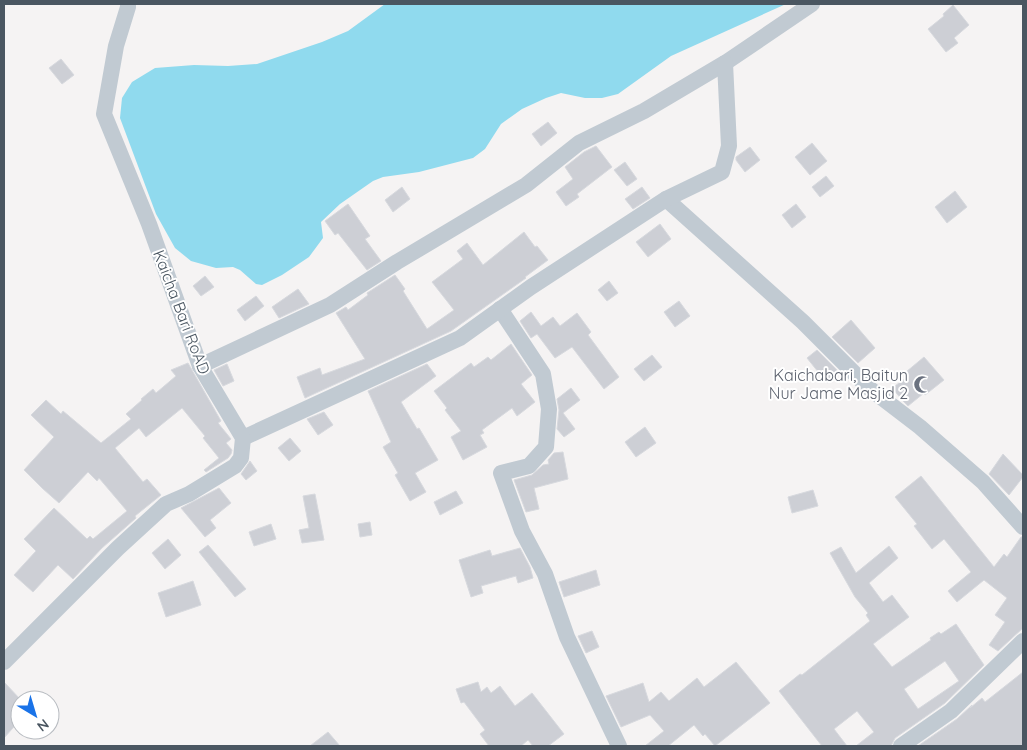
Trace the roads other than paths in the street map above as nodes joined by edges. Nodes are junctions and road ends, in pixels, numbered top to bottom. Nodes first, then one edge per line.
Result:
1 (128, 4) edge
2 (812, 4) edge
3 (725, 63) junction
4 (666, 199) junction
5 (500, 309) junction
6 (200, 366) junction
7 (243, 438) junction
8 (1023, 526) edge
9 (1023, 641) edge
10 (4, 662) edge
11 (619, 746) edge
12 (902, 746) edge

1 - 6 street, Kaicha Bari RoAD
2 - 3 street
3 - 4 street
3 - 6 street
4 - 5 street
4 - 8 street
5 - 7 street
5 - 11 street
6 - 7 street, Kaicha Bari RoAD
7 - 10 street
9 - 12 street

